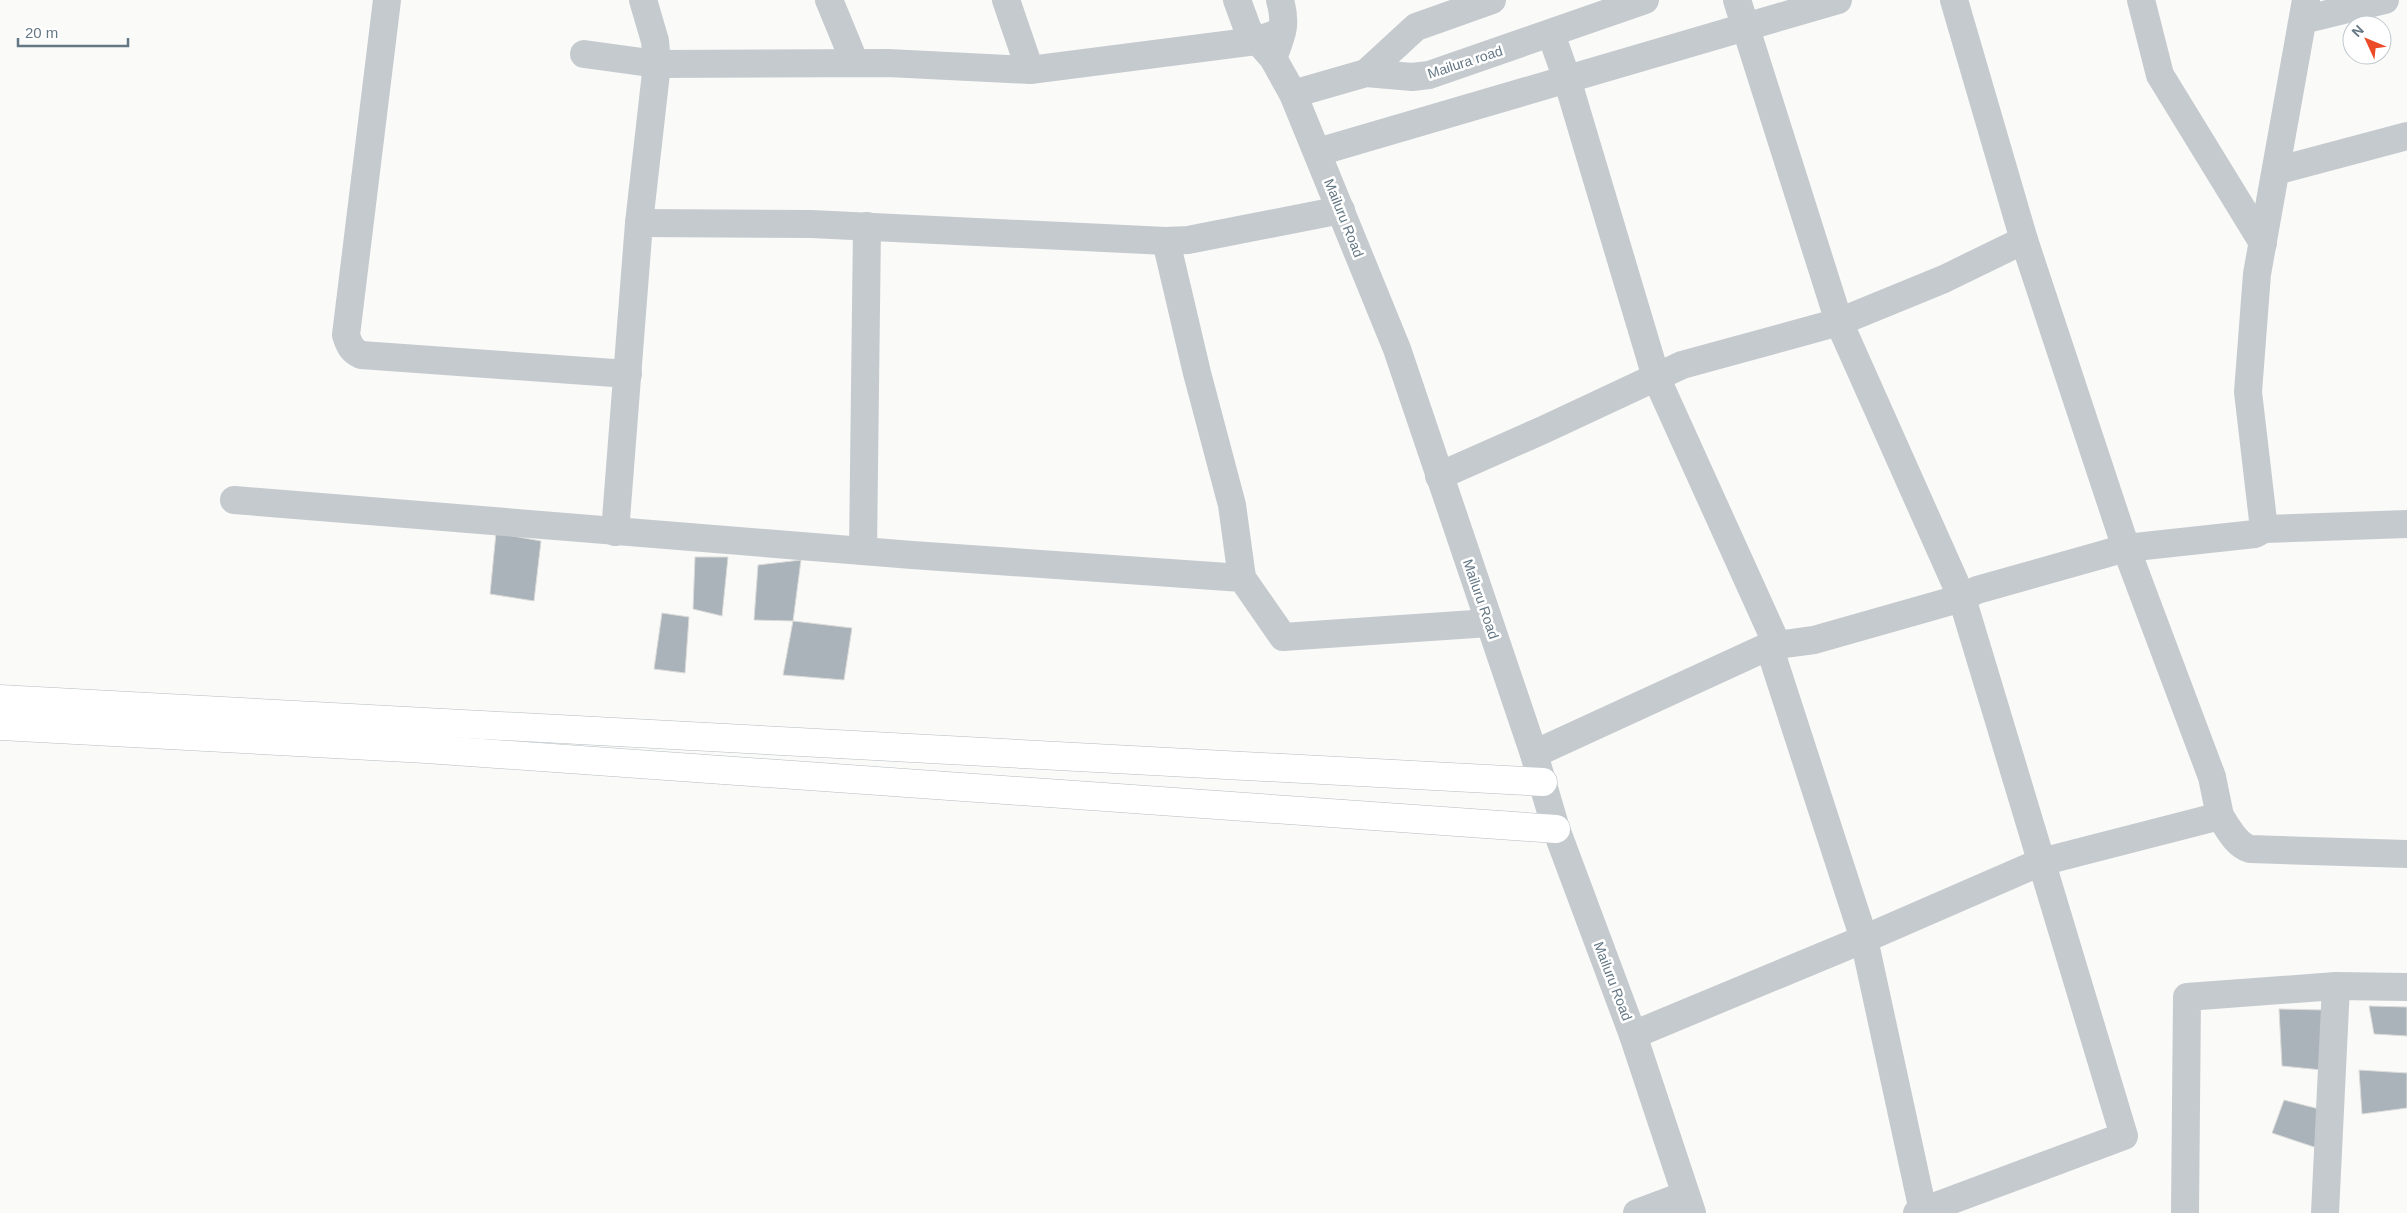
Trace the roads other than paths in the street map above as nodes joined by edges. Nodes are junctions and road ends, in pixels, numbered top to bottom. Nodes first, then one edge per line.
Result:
1 (388, 0) edge
2 (642, 0) edge
3 (829, 0) edge
4 (1006, 0) edge
5 (1237, 0) edge
6 (1280, 0) edge
7 (1492, 0) edge
8 (1646, 0) edge
9 (1737, 0) edge
10 (1838, 0) edge
11 (1954, 0) edge
12 (2141, 0) edge
13 (2385, 0) edge
14 (2304, 10) edge
15 (1746, 27) junction
16 (1551, 34) junction
17 (1265, 50) junction
18 (584, 54) dead end
19 (855, 63) junction
20 (657, 64) junction
21 (1030, 70) junction
22 (1366, 73) junction
23 (1567, 79) junction
24 (1293, 94) junction
25 (2407, 136) edge
26 (1318, 152) junction
27 (2276, 171) junction
28 (1341, 210) junction
29 (639, 223) junction
30 (867, 226) junction
31 (2024, 240) junction
32 (1166, 241) junction
33 (2263, 243) junction
34 (1839, 322) junction
35 (628, 374) junction
36 (1656, 377) junction
37 (1439, 476) junction
38 (234, 500) dead end
39 (2407, 524) edge
40 (2264, 529) junction
41 (615, 532) junction
42 (2126, 548) junction
43 (863, 551) junction
44 (1242, 578) junction
45 (1962, 598) junction
46 (1489, 623) junction
47 (1769, 646) junction
48 (0, 699) edge
49 (0, 726) edge
50 (1534, 754) junction
51 (1543, 782) junction
52 (2220, 816) junction
53 (1556, 829) junction
54 (2407, 854) edge
55 (2041, 862) junction
56 (1864, 939) junction
57 (2336, 986) junction
58 (2407, 987) edge
59 (1633, 1035) junction
60 (1688, 1204) edge
61 (1920, 1212) edge
62 (1637, 1213) edge
63 (2185, 1213) edge
64 (2325, 1213) edge

1 - 35 street
2 - 20 street
3 - 19 street
4 - 21 street
5 - 17 street, Mailuru Road
6 - 17 street
7 - 22 street
8 - 16 street, Mailura road
9 - 15 street
10 - 15 street
11 - 31 street
12 - 33 street
13 - 14 street
14 - 27 street
15 - 23 street
15 - 34 street
16 - 22 street, Mailura road
16 - 23 street
17 - 21 street
17 - 24 street, Mailuru Road
18 - 20 street
19 - 20 street
19 - 21 street
20 - 29 street
22 - 24 street
23 - 26 street
23 - 36 street
24 - 26 street, Mailuru Road
25 - 27 street
26 - 28 street, Mailuru Road
27 - 33 street
28 - 32 street
28 - 37 street, Mailuru Road
29 - 30 street
29 - 35 street
30 - 32 street
30 - 43 street
31 - 34 street
31 - 42 street
32 - 44 street
33 - 40 street
34 - 36 street
34 - 45 street
35 - 41 street
36 - 37 street
36 - 47 street
37 - 46 street, Mailuru Road
38 - 41 street
39 - 40 street
40 - 42 street
41 - 43 street
42 - 45 street
42 - 52 street
43 - 44 street
44 - 46 street
45 - 47 street
45 - 55 street
46 - 50 street, Mailuru Road
47 - 50 street
47 - 56 street
48 - 51 main road
49 - 53 main road
50 - 51 street, Mailuru Road
51 - 53 street, Mailuru Road
52 - 54 street
52 - 55 street
53 - 59 street, Mailuru Road
55 - 56 street
55 - 61 street
56 - 59 street
56 - 61 street
57 - 58 street
57 - 63 street
57 - 64 street
59 - 60 street, Mailuru Road
60 - 62 street

